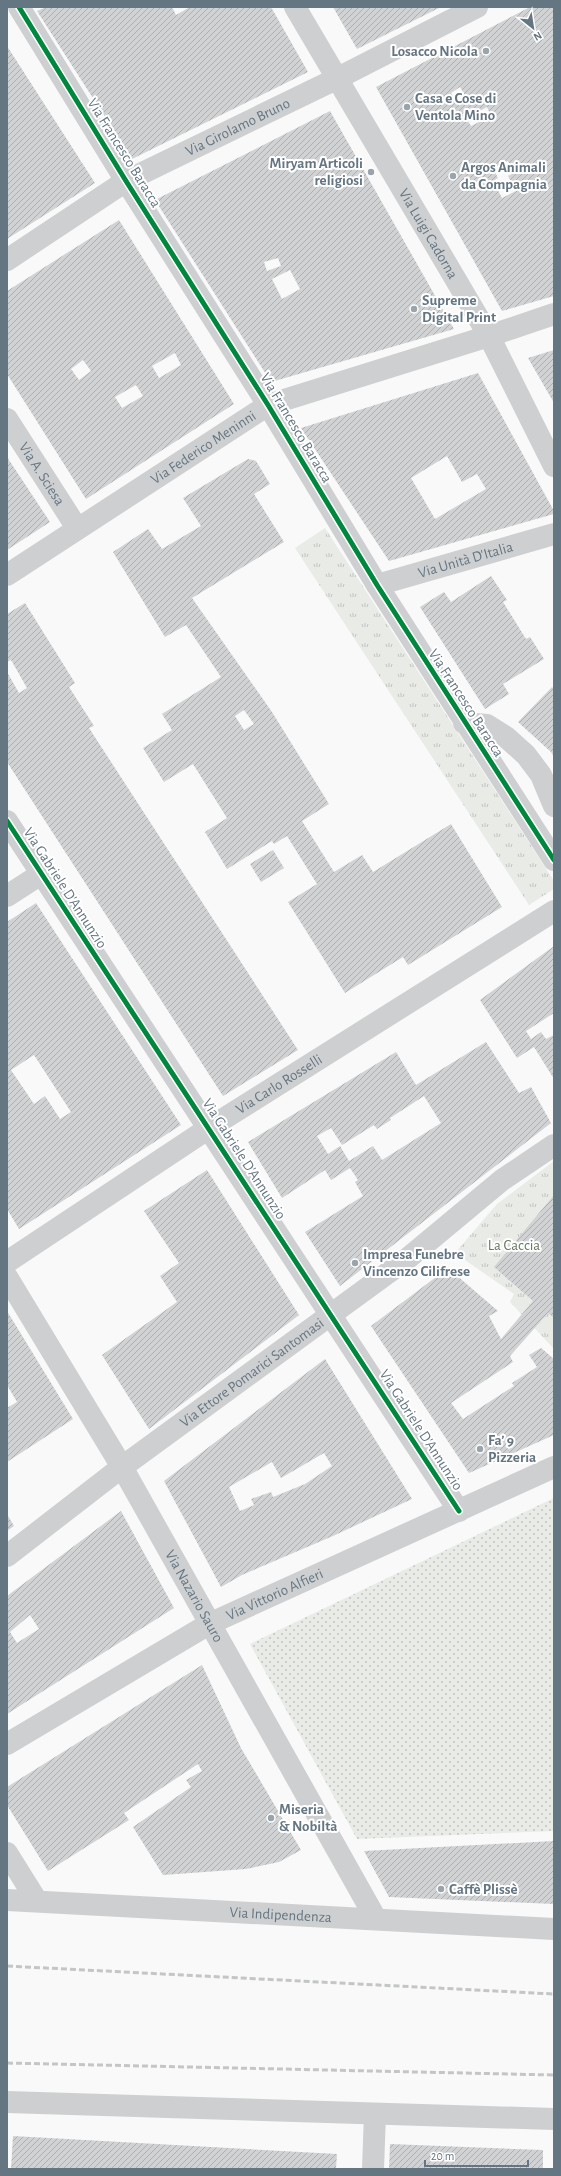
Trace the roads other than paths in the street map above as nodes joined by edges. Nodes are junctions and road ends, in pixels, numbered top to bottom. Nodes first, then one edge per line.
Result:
1 (19, 7) edge
2 (295, 7) edge
3 (477, 7) edge
4 (336, 79) junction
5 (126, 181) junction
6 (7, 260) edge
7 (554, 314) edge
8 (489, 336) junction
9 (268, 405) junction
10 (7, 419) edge
11 (554, 466) edge
12 (78, 528) junction
13 (554, 534) edge
14 (7, 575) edge
15 (377, 585) junction
16 (464, 723) junction
17 (554, 806) edge
18 (7, 821) edge
19 (554, 860) edge
20 (41, 874) junction
21 (7, 896) edge
22 (554, 911) edge
23 (209, 1128) junction
24 (554, 1145) edge
25 (7, 1262) edge
26 (7, 1277) edge
27 (332, 1315) junction
28 (122, 1467) junction
29 (554, 1467) edge
30 (459, 1511) junction
31 (7, 1556) edge
32 (209, 1624) junction
33 (7, 1744) edge
34 (7, 1853) edge
35 (7, 1900) edge
36 (37, 1901) junction
37 (376, 1919) junction
38 (554, 1929) edge
39 (7, 2102) edge
40 (375, 2114) junction
41 (554, 2119) edge
42 (374, 2169) edge

1 - 5 street, Via Francesco Baracca
2 - 4 street, Via Luigi Cadorna
3 - 4 street, Via Girolamo Bruno
4 - 5 street, Via Girolamo Bruno
4 - 8 street, Via Luigi Cadorna
5 - 6 street, Via Girolamo Bruno
5 - 9 street, Via Francesco Baracca
7 - 8 street, Via Federico Meninni
8 - 9 street, Via Federico Meninni
8 - 11 street, Via Luigi Cadorna
9 - 12 street, Via Federico Meninni
9 - 15 street, Via Francesco Baracca
10 - 12 street, Via A. Sciesa
12 - 14 street, Via Federico Meninni
13 - 15 street, Via Unità D'Italia
15 - 16 street, Via Francesco Baracca
16 - 17 street
16 - 19 street, Via Francesco Baracca
18 - 20 street, Via Gabriele D'Annunzio
20 - 21 street
20 - 23 street, Via Gabriele D'Annunzio
22 - 23 street, Via Carlo Rosselli
23 - 25 street, Via Carlo Rosselli
23 - 27 street, Via Gabriele D'Annunzio
24 - 27 street, Via Ettore Pomarici Santomasi
26 - 28 street, Via Nazario Sauro
27 - 28 street, Via Ettore Pomarici Santomasi
27 - 30 street, Via Gabriele D'Annunzio
28 - 31 street, Via Ettore Pomarici Santomasi
28 - 32 street, Via Nazario Sauro
29 - 30 street, Via Vittorio Alfieri
30 - 32 street, Via Vittorio Alfieri
32 - 33 street, Via Vittorio Alfieri
32 - 37 street, Via Nazario Sauro
34 - 36 street
35 - 36 street, Via Indipendenza
36 - 37 street, Via Indipendenza
37 - 38 street, Via Indipendenza
39 - 40 street
40 - 41 street
40 - 42 street

